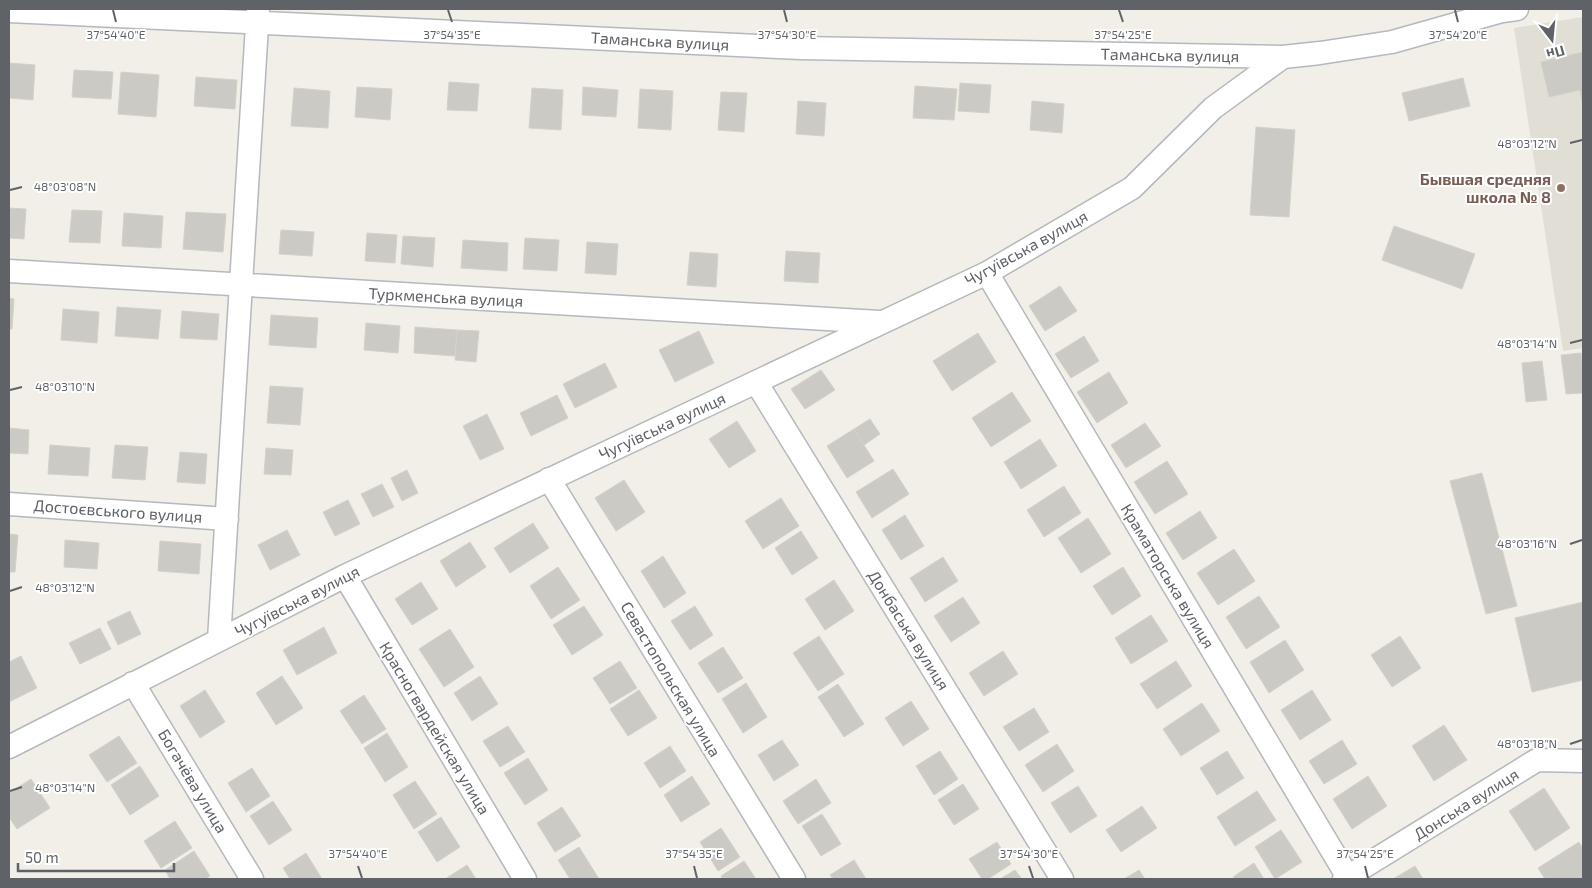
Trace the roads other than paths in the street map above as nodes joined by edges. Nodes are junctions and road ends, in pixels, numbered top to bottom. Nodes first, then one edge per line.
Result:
1 (1507, 9) edge
2 (9, 11) edge
3 (257, 15) edge
4 (1283, 57) junction
5 (9, 271) edge
6 (987, 272) junction
7 (241, 285) junction
8 (883, 322) junction
9 (756, 382) junction
10 (549, 479) junction
11 (9, 504) edge
12 (226, 519) junction
13 (345, 576) junction
14 (219, 640) junction
15 (133, 683) junction
16 (9, 747) edge
17 (1583, 761) edge
18 (252, 879) edge
19 (525, 879) edge
20 (794, 879) edge
21 (1062, 879) edge
22 (1347, 879) edge

1 - 4 street, Таманська вулиця
2 - 3 street, Таманська вулиця
3 - 4 street, Таманська вулиця
3 - 7 street
4 - 6 street, Чугуївська вулиця
5 - 7 street, Туркменська вулиця
6 - 8 street, Чугуївська вулиця
6 - 22 street, Краматорська вулиця
7 - 8 street, Туркменська вулиця
7 - 12 street
8 - 9 street, Чугуївська вулиця
9 - 10 street, Чугуївська вулиця
9 - 21 street, Донбаська вулиця
10 - 13 street, Чугуївська вулиця
10 - 20 street, Севастопольская улица
11 - 12 street, Достоєвського вулиця
12 - 14 street
13 - 14 street, Чугуївська вулиця
13 - 19 street, Красногвардейская улица
14 - 15 street, Чугуївська вулиця
15 - 16 street, Чугуївська вулиця
15 - 18 street, Богачёва улица
17 - 22 street, Донська вулиця

